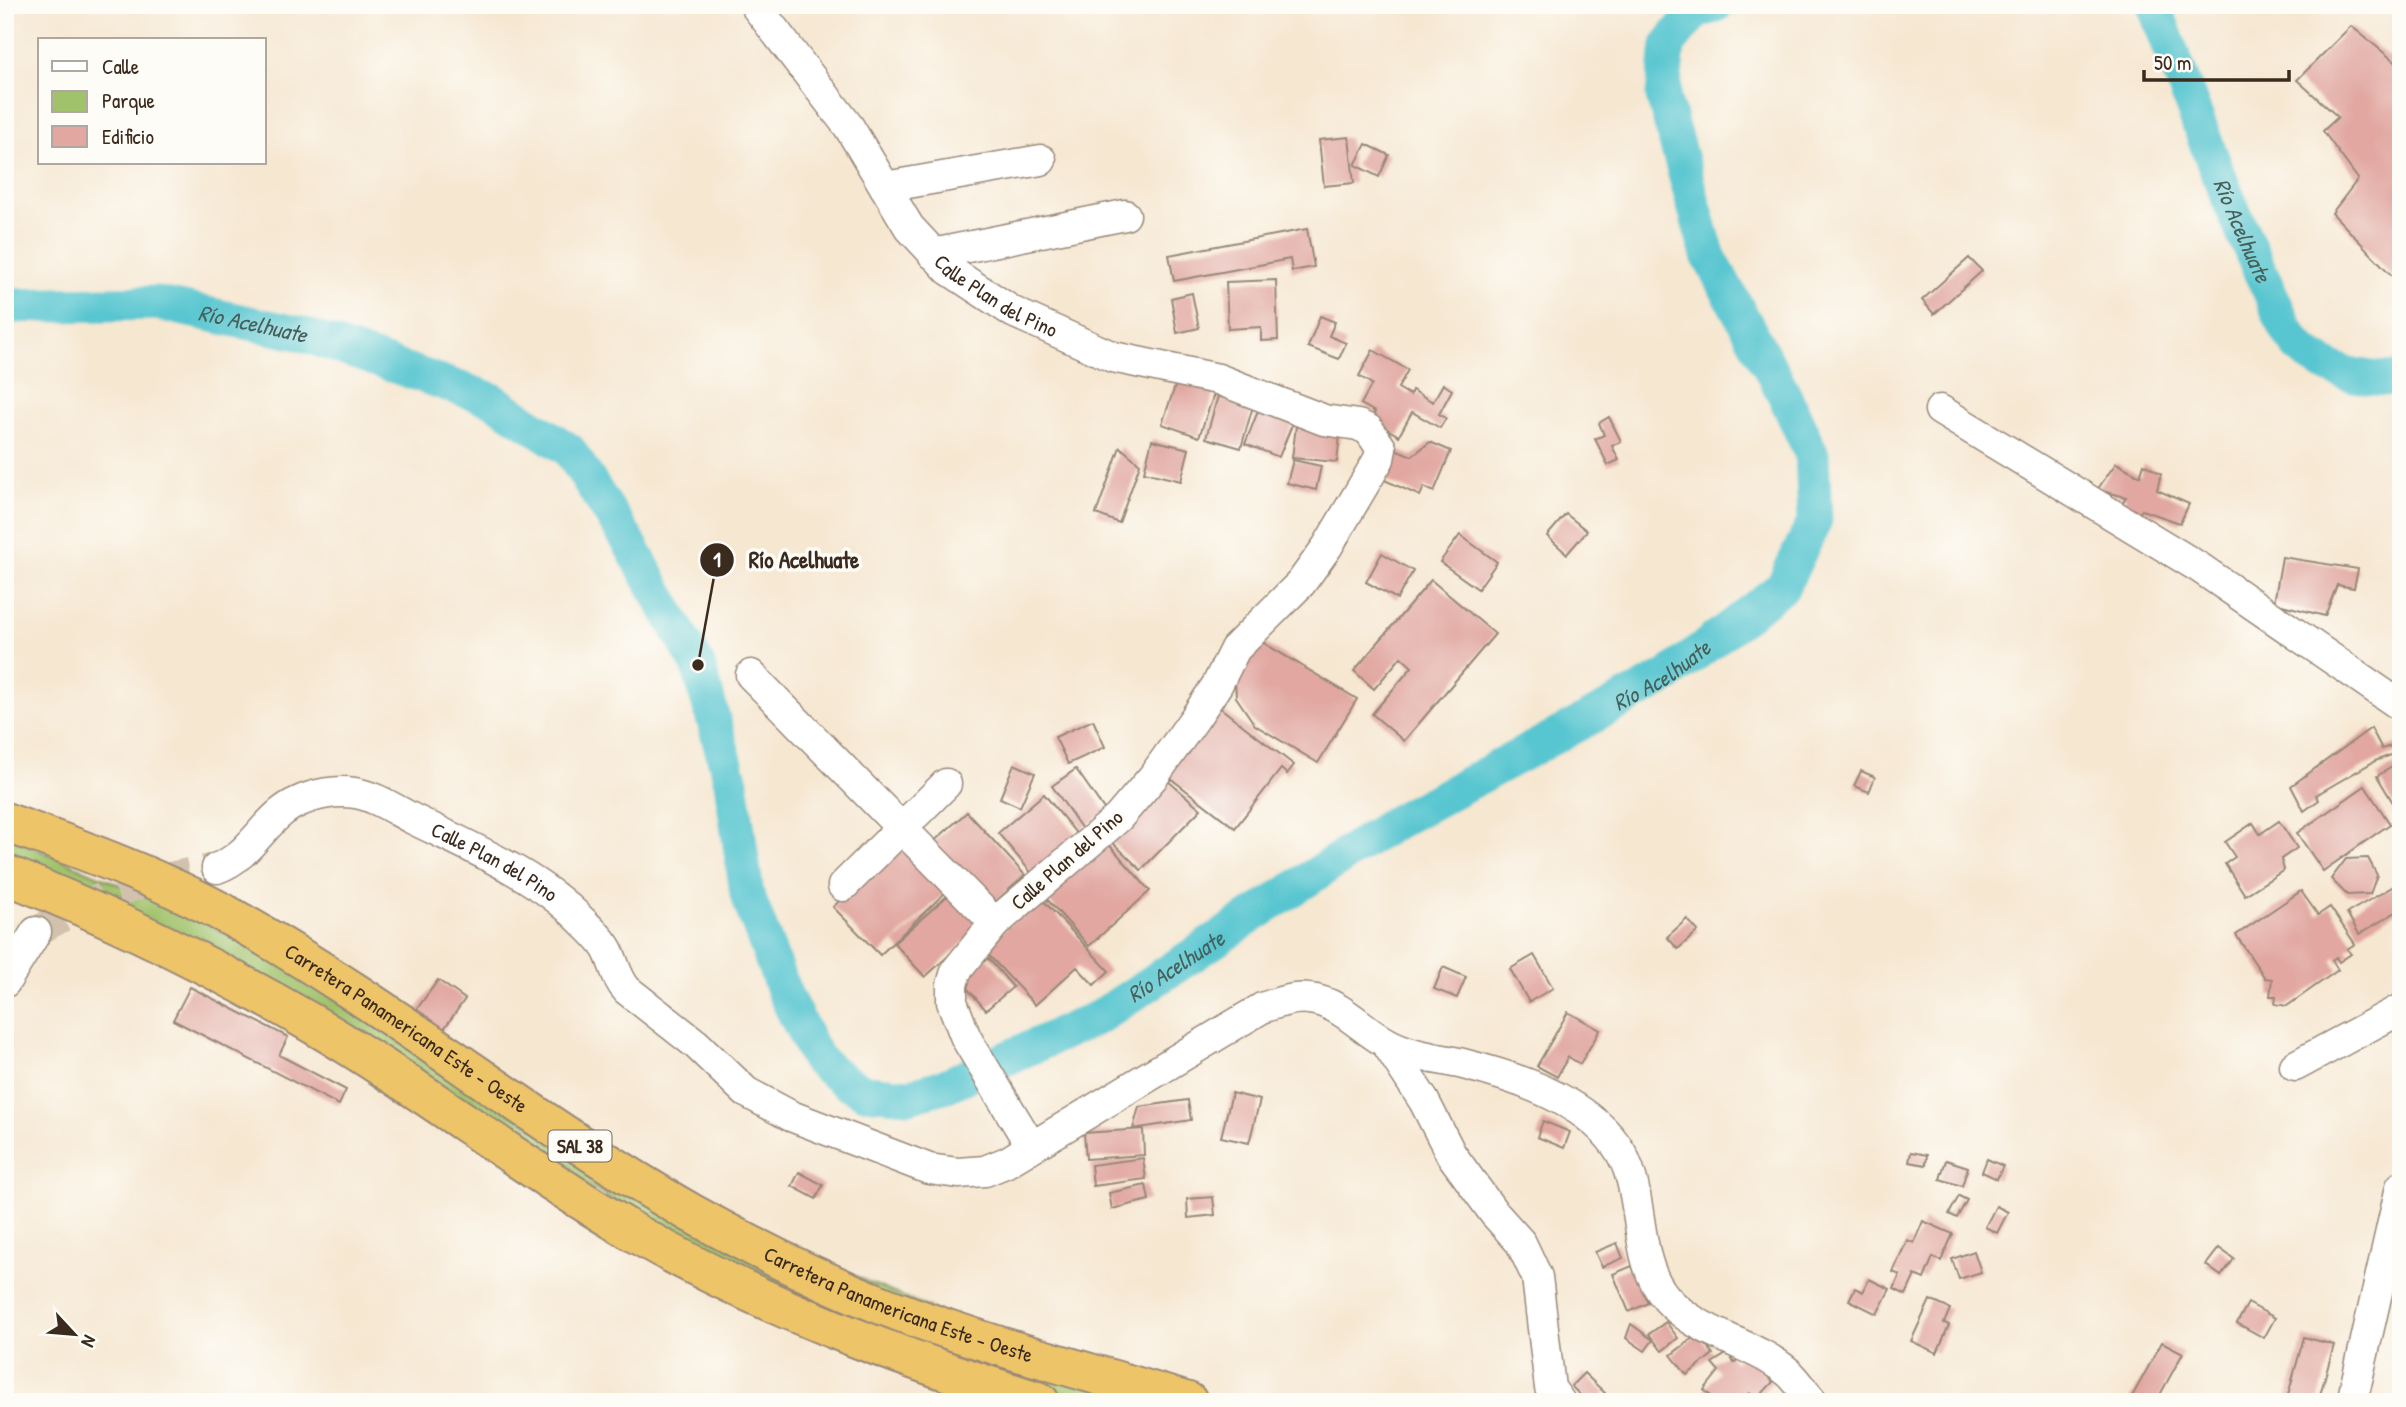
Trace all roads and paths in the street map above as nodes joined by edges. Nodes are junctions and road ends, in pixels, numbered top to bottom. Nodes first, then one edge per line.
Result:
1 (755, 5) edge
2 (1041, 160) dead end
3 (885, 187) junction
4 (1125, 215) dead end
5 (933, 254) junction
6 (1940, 410) dead end
7 (751, 675) dead end
8 (2401, 706) edge
9 (946, 784) dead end
10 (5, 822) edge
11 (902, 828) junction
12 (216, 868) tunnel mouth
13 (5, 874) edge
14 (843, 886) dead end
15 (995, 923) junction
16 (36, 932) tunnel mouth
17 (5, 982) edge
18 (2401, 1009) edge
19 (1387, 1044) junction
20 (2295, 1066) dead end
21 (1031, 1146) junction
22 (2401, 1187) edge
23 (1169, 1398) edge
24 (1040, 1402) edge
25 (1560, 1402) edge
26 (1813, 1402) edge
27 (2352, 1402) edge

1 - 3 street, Calle Plan del Pino
2 - 3 street
3 - 5 street, Calle Plan del Pino
4 - 5 street
5 - 15 street, Calle Plan del Pino
6 - 8 street
7 - 11 street
9 - 11 street
10 - 23 highway, Carretera Panamericana Este - Oeste / SAL 38
11 - 14 street
11 - 15 street
12 - 21 street, Calle Plan del Pino
13 - 24 highway, Carretera Panamericana Este - Oeste / SAL 38
15 - 21 street, Calle Plan del Pino
16 - 17 street
18 - 20 street
19 - 21 street
19 - 25 street
19 - 26 street
22 - 27 street

